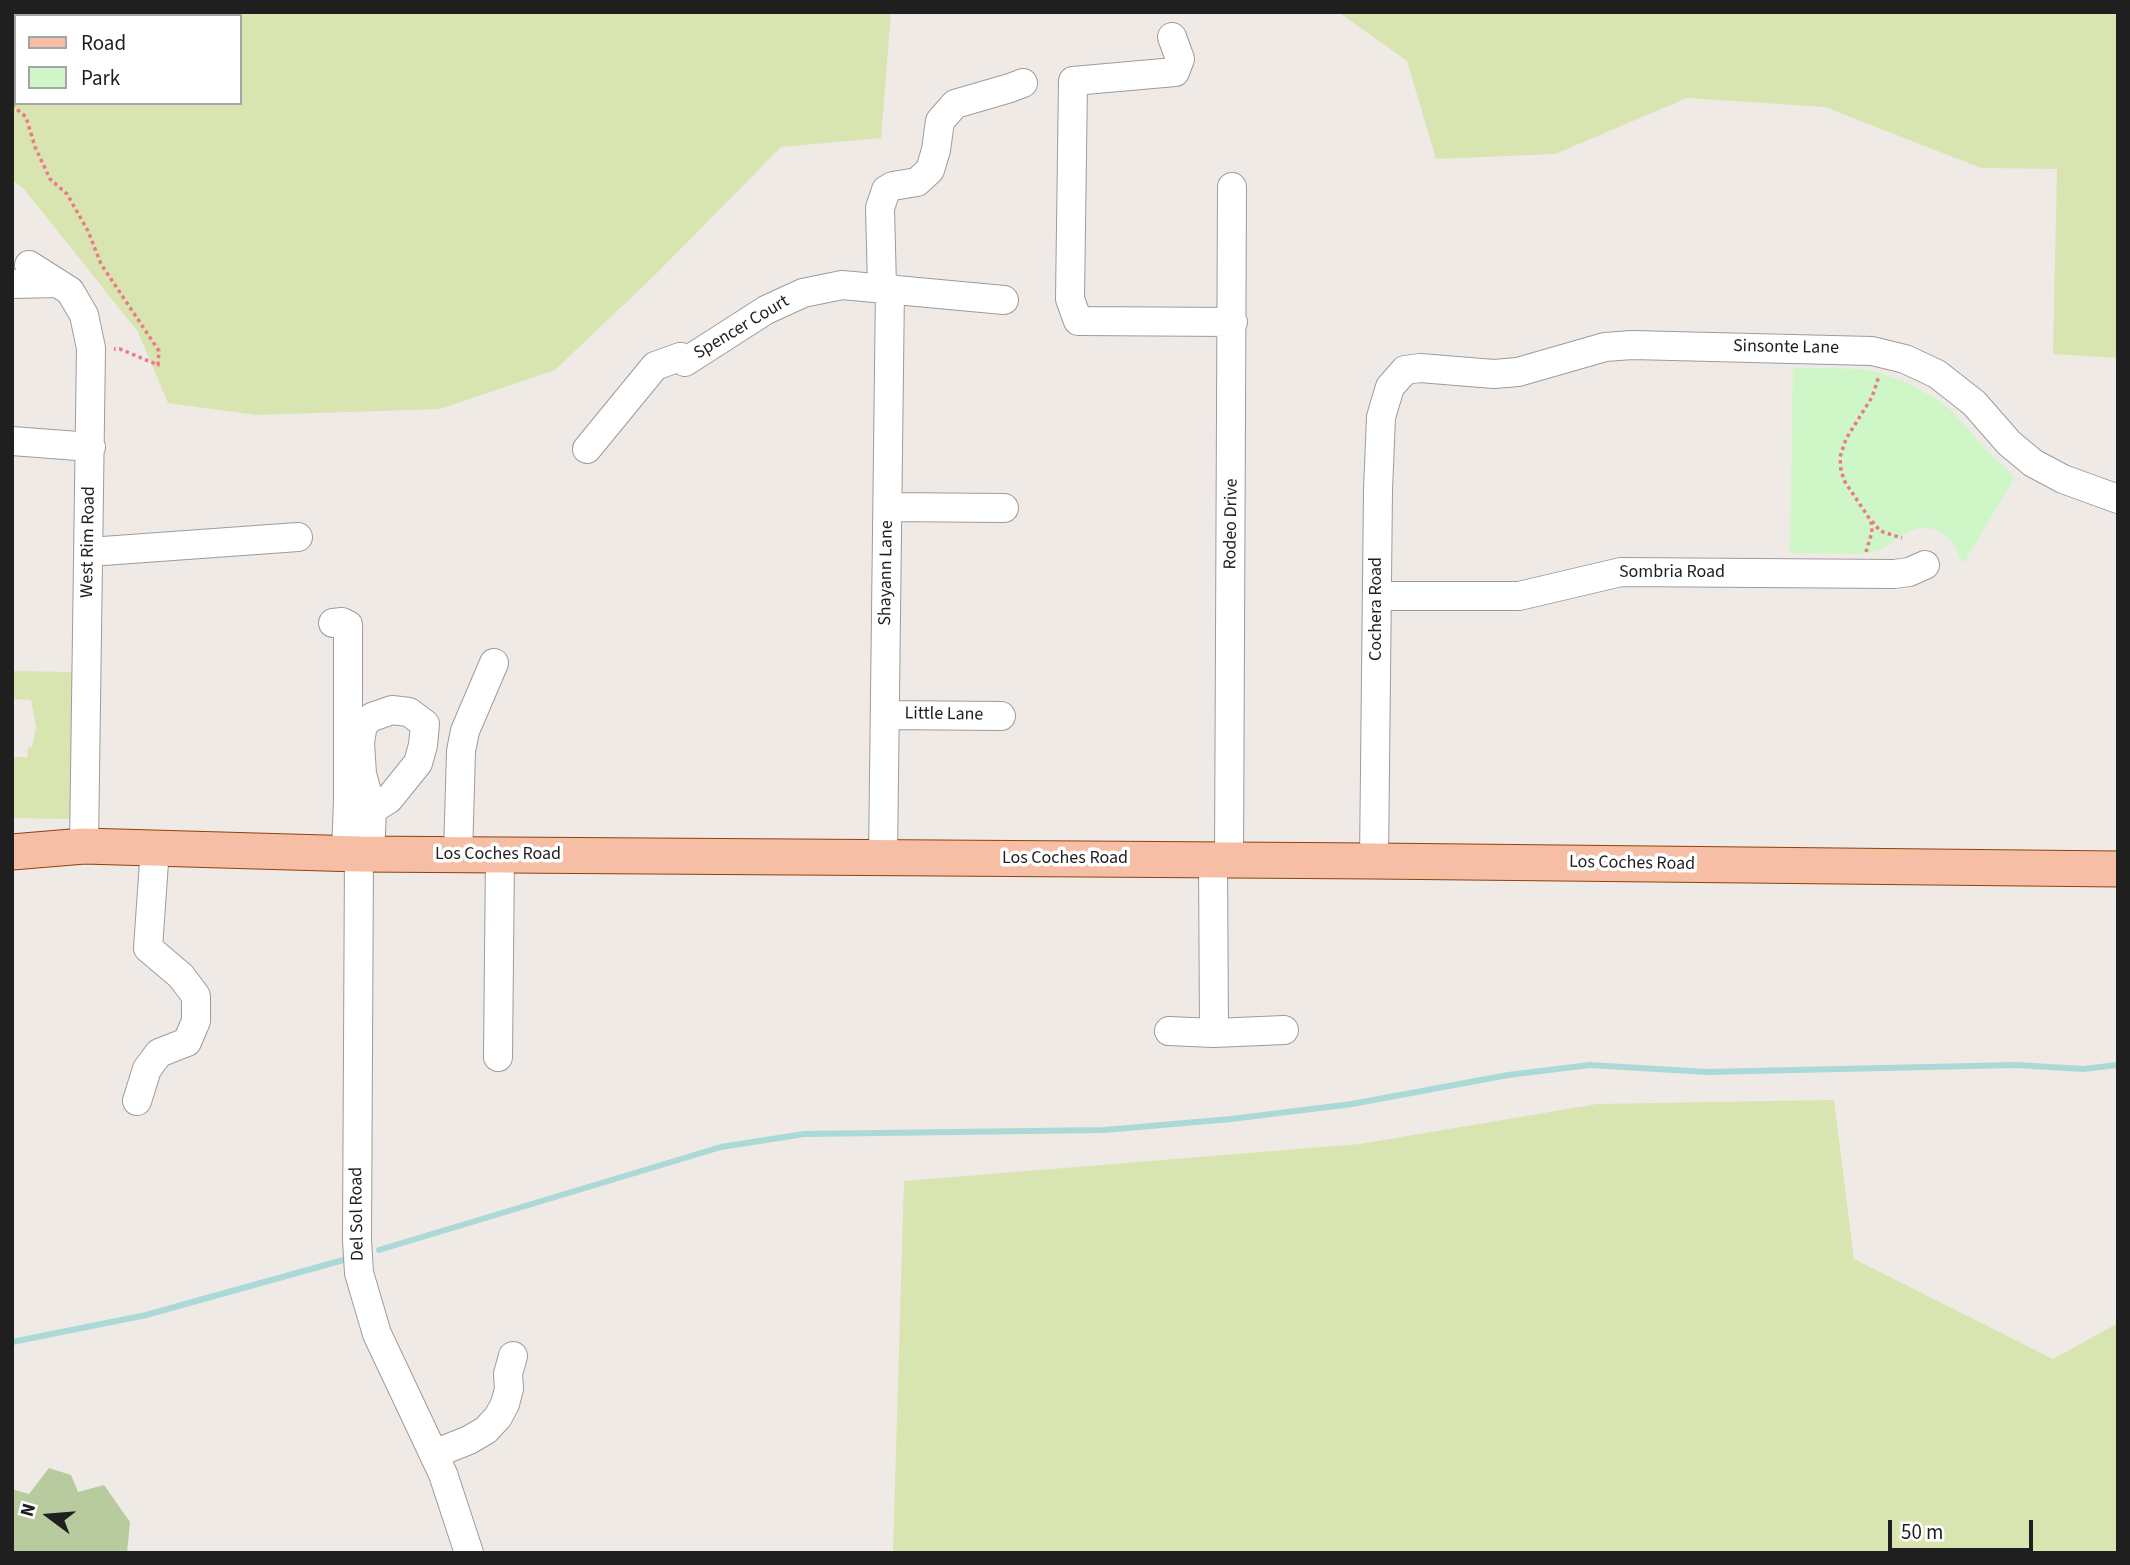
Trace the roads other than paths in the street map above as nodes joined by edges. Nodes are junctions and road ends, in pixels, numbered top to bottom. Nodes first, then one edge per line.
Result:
1 (1172, 37) dead end
2 (1023, 83) dead end
3 (1233, 187) dead end
4 (21, 275) edge
5 (886, 287) junction
6 (1004, 300) dead end
7 (1233, 323) junction
8 (1410, 368) joint
9 (12, 441) edge
10 (91, 447) junction
11 (587, 449) dead end
12 (2118, 499) edge
13 (888, 506) junction
14 (1004, 508) dead end
15 (298, 537) dead end
16 (89, 552) junction
17 (1925, 565) dead end
18 (1378, 596) junction
19 (333, 623) dead end
20 (494, 663) dead end
21 (886, 715) junction
22 (1002, 716) dead end
23 (372, 810) dead end
24 (84, 846) junction
25 (155, 848) junction
26 (12, 852) edge
27 (358, 854) junction
28 (458, 855) junction
29 (500, 855) junction
30 (883, 858) junction
31 (1221, 860) junction
32 (1374, 861) junction
33 (2118, 869) edge
34 (1284, 1030) dead end
35 (1169, 1031) dead end
36 (1214, 1033) junction
37 (498, 1057) dead end
38 (137, 1101) dead end
39 (513, 1356) dead end
40 (434, 1454) junction
41 (469, 1553) edge

1 - 7 street
2 - 5 street, Shayann Lane
3 - 7 street, Rodeo Drive
4 - 10 street, West Rim Road
5 - 6 street
5 - 11 street, Spencer Court
5 - 13 street, Shayann Lane
7 - 31 street, Rodeo Drive
8 - 12 street, Sinsonte Lane
8 - 18 street, Cochera Road
9 - 10 street
10 - 16 street, West Rim Road
13 - 14 street
13 - 21 street, Shayann Lane
15 - 16 street
16 - 24 street, West Rim Road
17 - 18 street, Sombria Road
18 - 32 street, Cochera Road
19 - 27 street
20 - 28 street
21 - 22 street, Little Lane
21 - 30 street, Shayann Lane
23 - 27 street
24 - 25 main road, Los Coches Road
24 - 26 main road, Los Coches Road
25 - 27 main road, Los Coches Road
25 - 38 street
27 - 28 main road, Los Coches Road
27 - 40 street, Del Sol Road
28 - 29 main road, Los Coches Road
29 - 30 main road, Los Coches Road
29 - 37 street
30 - 31 main road, Los Coches Road
31 - 32 main road, Los Coches Road
31 - 36 street, Rodeo Drive
32 - 33 main road, Los Coches Road
34 - 36 street
35 - 36 street
39 - 40 street
40 - 41 street, Del Sol Road

